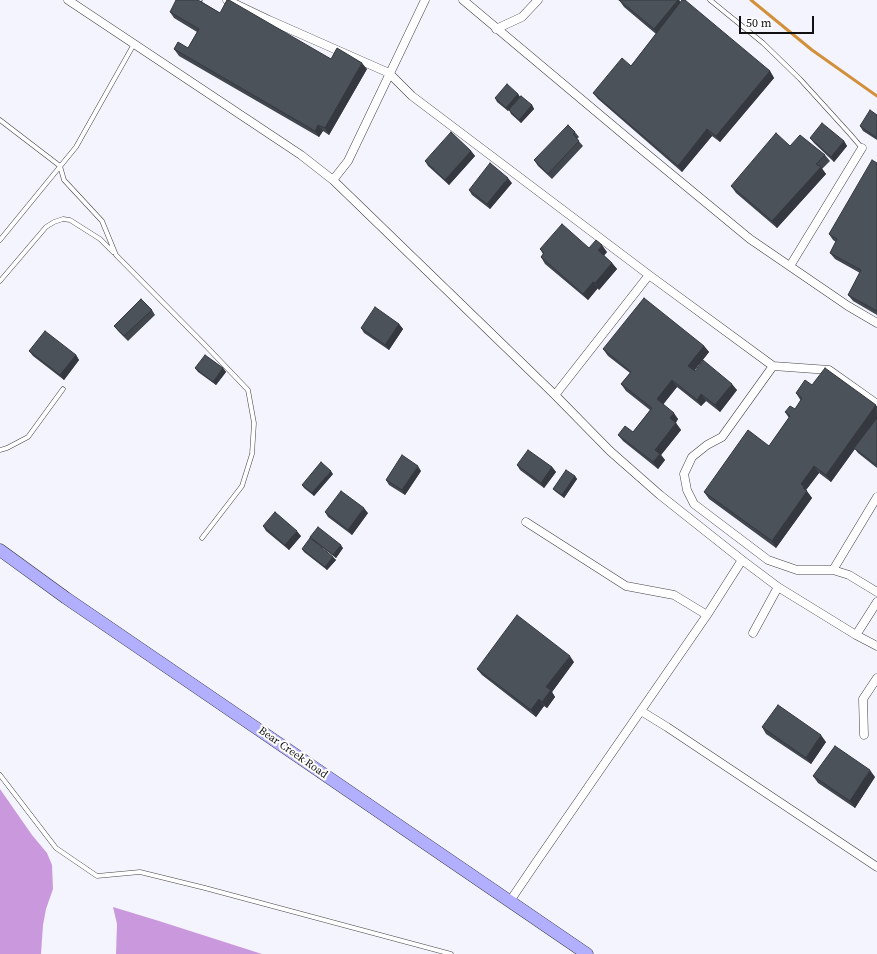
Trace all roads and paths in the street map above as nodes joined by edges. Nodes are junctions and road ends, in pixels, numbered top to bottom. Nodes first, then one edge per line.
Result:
1 (68, 0) edge
2 (227, 0) edge
3 (425, 0) edge
4 (463, 0) edge
5 (538, 0) edge
6 (710, 0) edge
7 (496, 29) junction
8 (134, 44) junction
9 (389, 73) junction
10 (0, 120) edge
11 (862, 148) joint
12 (60, 166) junction
13 (333, 180) junction
14 (0, 240) edge
15 (116, 255) junction
16 (790, 266) junction
17 (649, 276) junction
18 (0, 282) edge
19 (877, 323) edge
20 (773, 366) junction
21 (63, 389) dead end
22 (556, 395) junction
23 (877, 404) edge
24 (0, 450) edge
25 (877, 497) edge
26 (526, 522) dead end
27 (202, 538) dead end
28 (0, 550) edge
29 (742, 560) junction
30 (833, 570) junction
31 (778, 587) junction
32 (877, 592) edge
33 (877, 602) edge
34 (707, 615) junction
35 (753, 633) dead end
36 (856, 635) junction
37 (877, 646) edge
38 (877, 678) edge
39 (641, 711) junction
40 (864, 735) dead end
41 (0, 775) edge
42 (877, 867) edge
43 (510, 902) junction
44 (582, 953) edge
45 (451, 954) edge

1 - 8 street
2 - 9 street
3 - 9 street
4 - 7 street
5 - 7 street
6 - 11 lane
7 - 16 street
8 - 12 lane
8 - 13 street
9 - 13 street
9 - 17 street
10 - 12 lane
11 - 16 street
12 - 14 lane
12 - 15 lane
13 - 22 street
15 - 18 lane
15 - 27 lane
16 - 19 street
17 - 20 street
17 - 22 street
20 - 23 street
20 - 30 street
21 - 24 lane
22 - 29 street
25 - 30 street
26 - 34 street
28 - 43 street, Bear Creek Road
29 - 31 street
29 - 34 street
30 - 32 street
31 - 35 street
31 - 36 street
33 - 36 street
34 - 39 street
36 - 37 street
38 - 40 street
39 - 42 street
39 - 43 street
41 - 45 lane
43 - 44 street, Bear Creek Road

